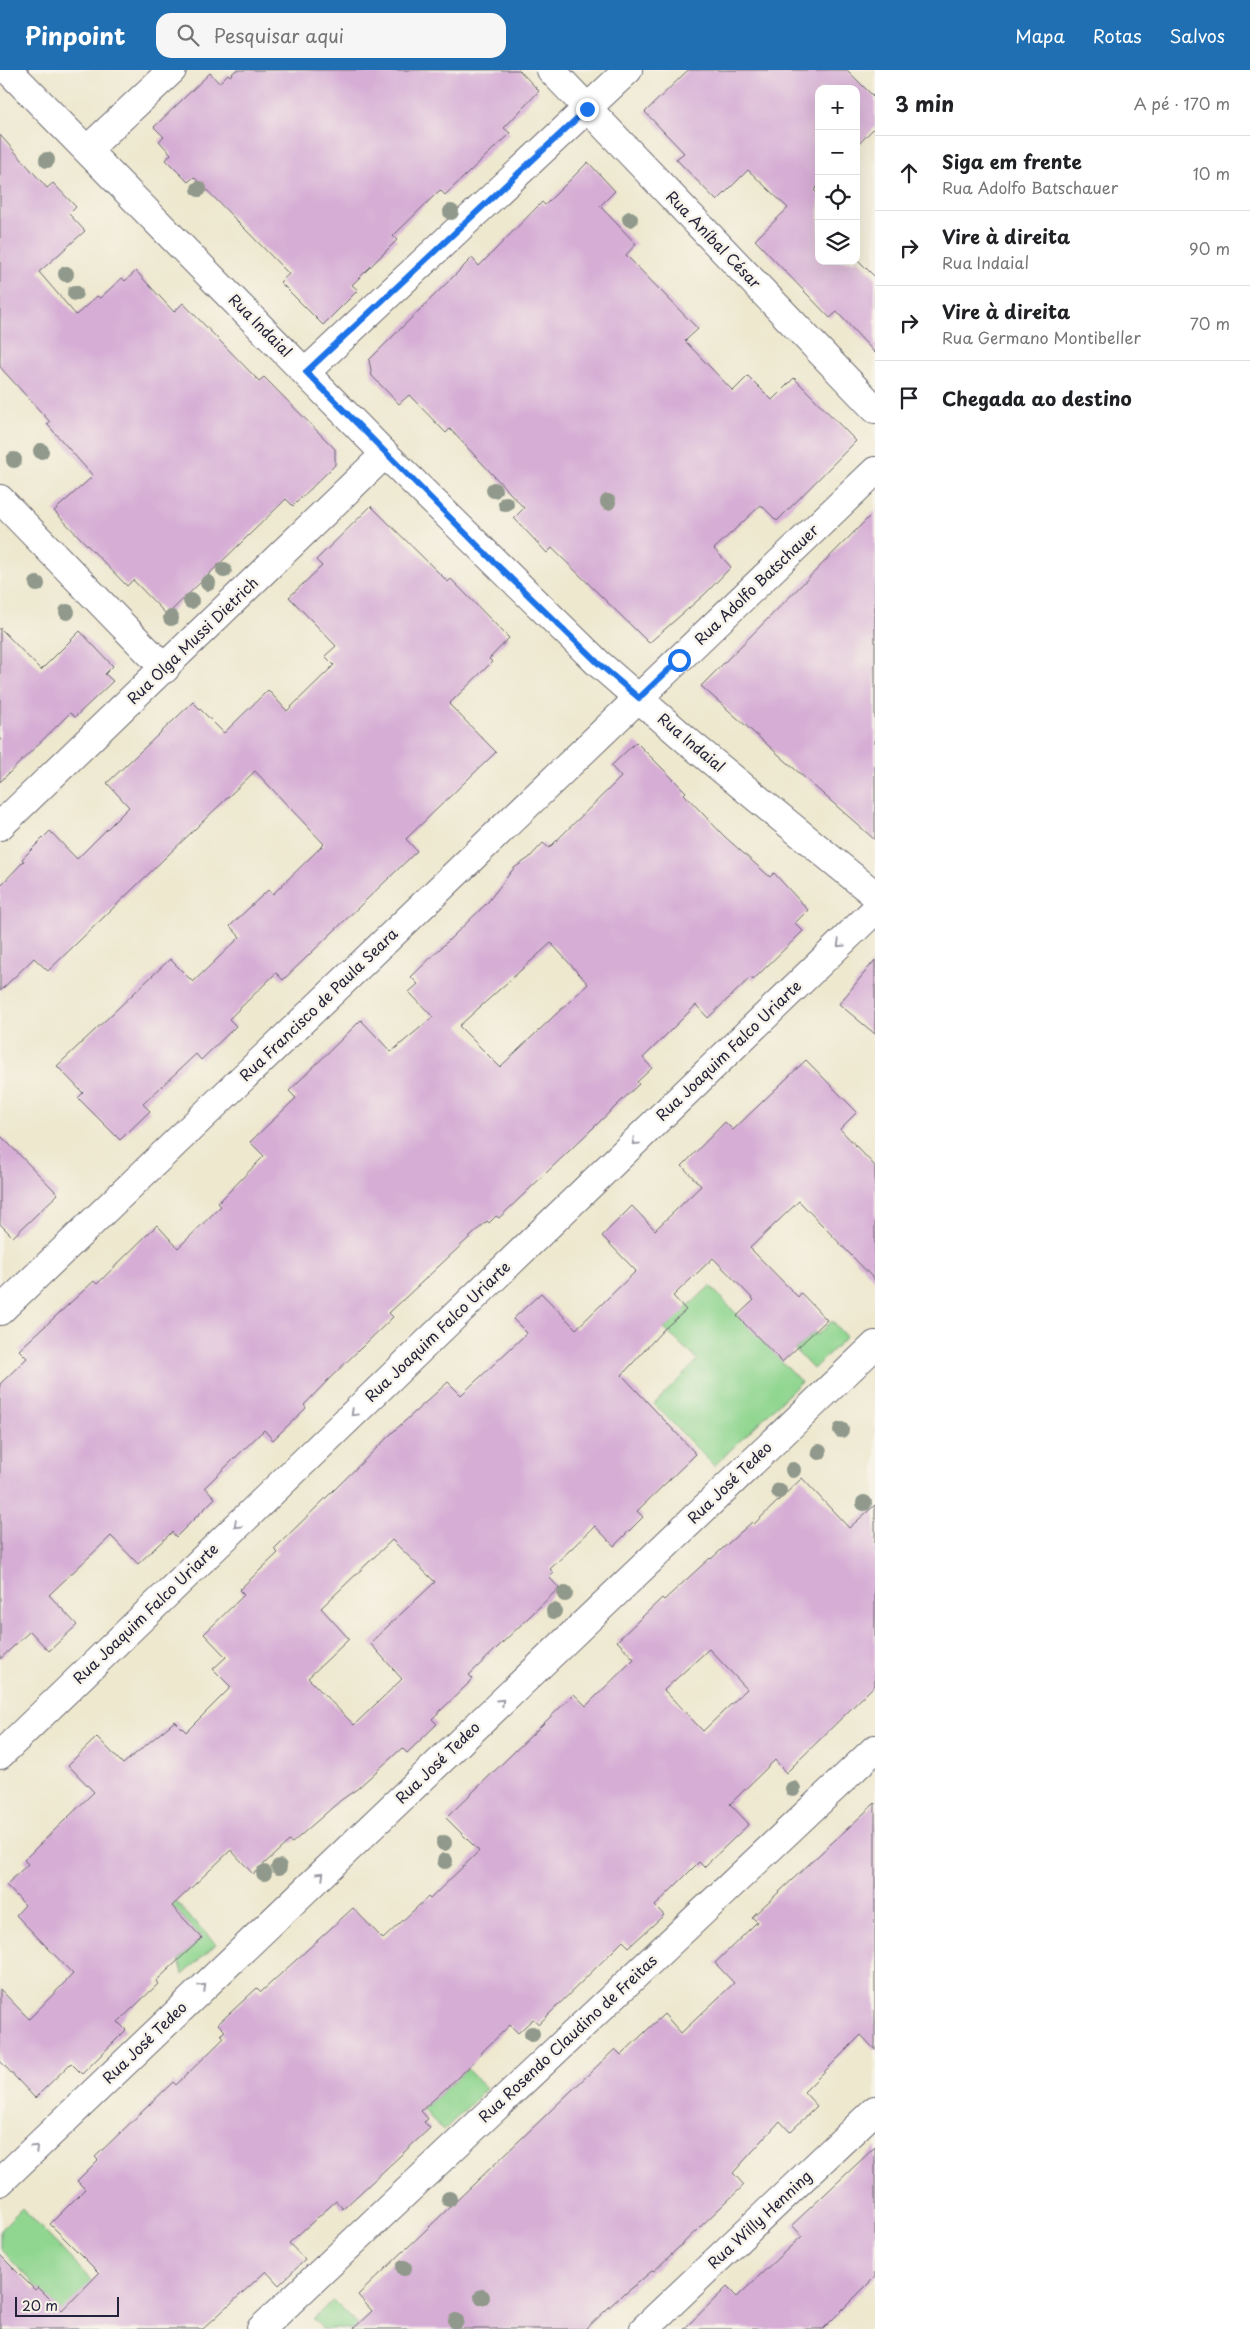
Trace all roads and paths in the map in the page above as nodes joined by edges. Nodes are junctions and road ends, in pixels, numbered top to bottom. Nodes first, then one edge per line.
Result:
1 (8, 70) edge
2 (172, 70) edge
3 (551, 70) edge
4 (628, 70) edge
5 (587, 109) junction
6 (87, 150) junction
7 (306, 372) junction
8 (875, 409) edge
9 (385, 454) junction
10 (875, 471) edge
11 (0, 498) edge
12 (165, 669) junction
13 (639, 698) junction
14 (0, 826) edge
15 (875, 895) edge
16 (875, 910) edge
17 (0, 1311) edge
18 (875, 1345) edge
19 (875, 1748) edge
20 (0, 1755) edge
21 (875, 2110) edge
22 (0, 2182) edge
23 (261, 2329) edge
24 (644, 2329) edge

1 - 6 street, Rua Indaial
2 - 6 street
3 - 5 street, Rua Aníbal César
4 - 5 street
5 - 7 street
5 - 8 street, Rua Aníbal César
6 - 7 street, Rua Indaial
7 - 9 street, Rua Indaial
9 - 12 street, Rua Olga Mussi Dietrich
9 - 13 street, Rua Indaial
10 - 13 street, Rua Adolfo Batschauer
11 - 12 street
12 - 14 street, Rua Olga Mussi Dietrich
13 - 15 street, Rua Indaial
13 - 17 street, Rua Francisco de Paula Seara
16 -> 20 street, Rua Joaquim Falco Uriarte
22 -> 18 street, Rua José Tedeo
19 - 23 street, Rua Rosendo Claudino de Freitas
21 - 24 street, Rua Willy Henning

